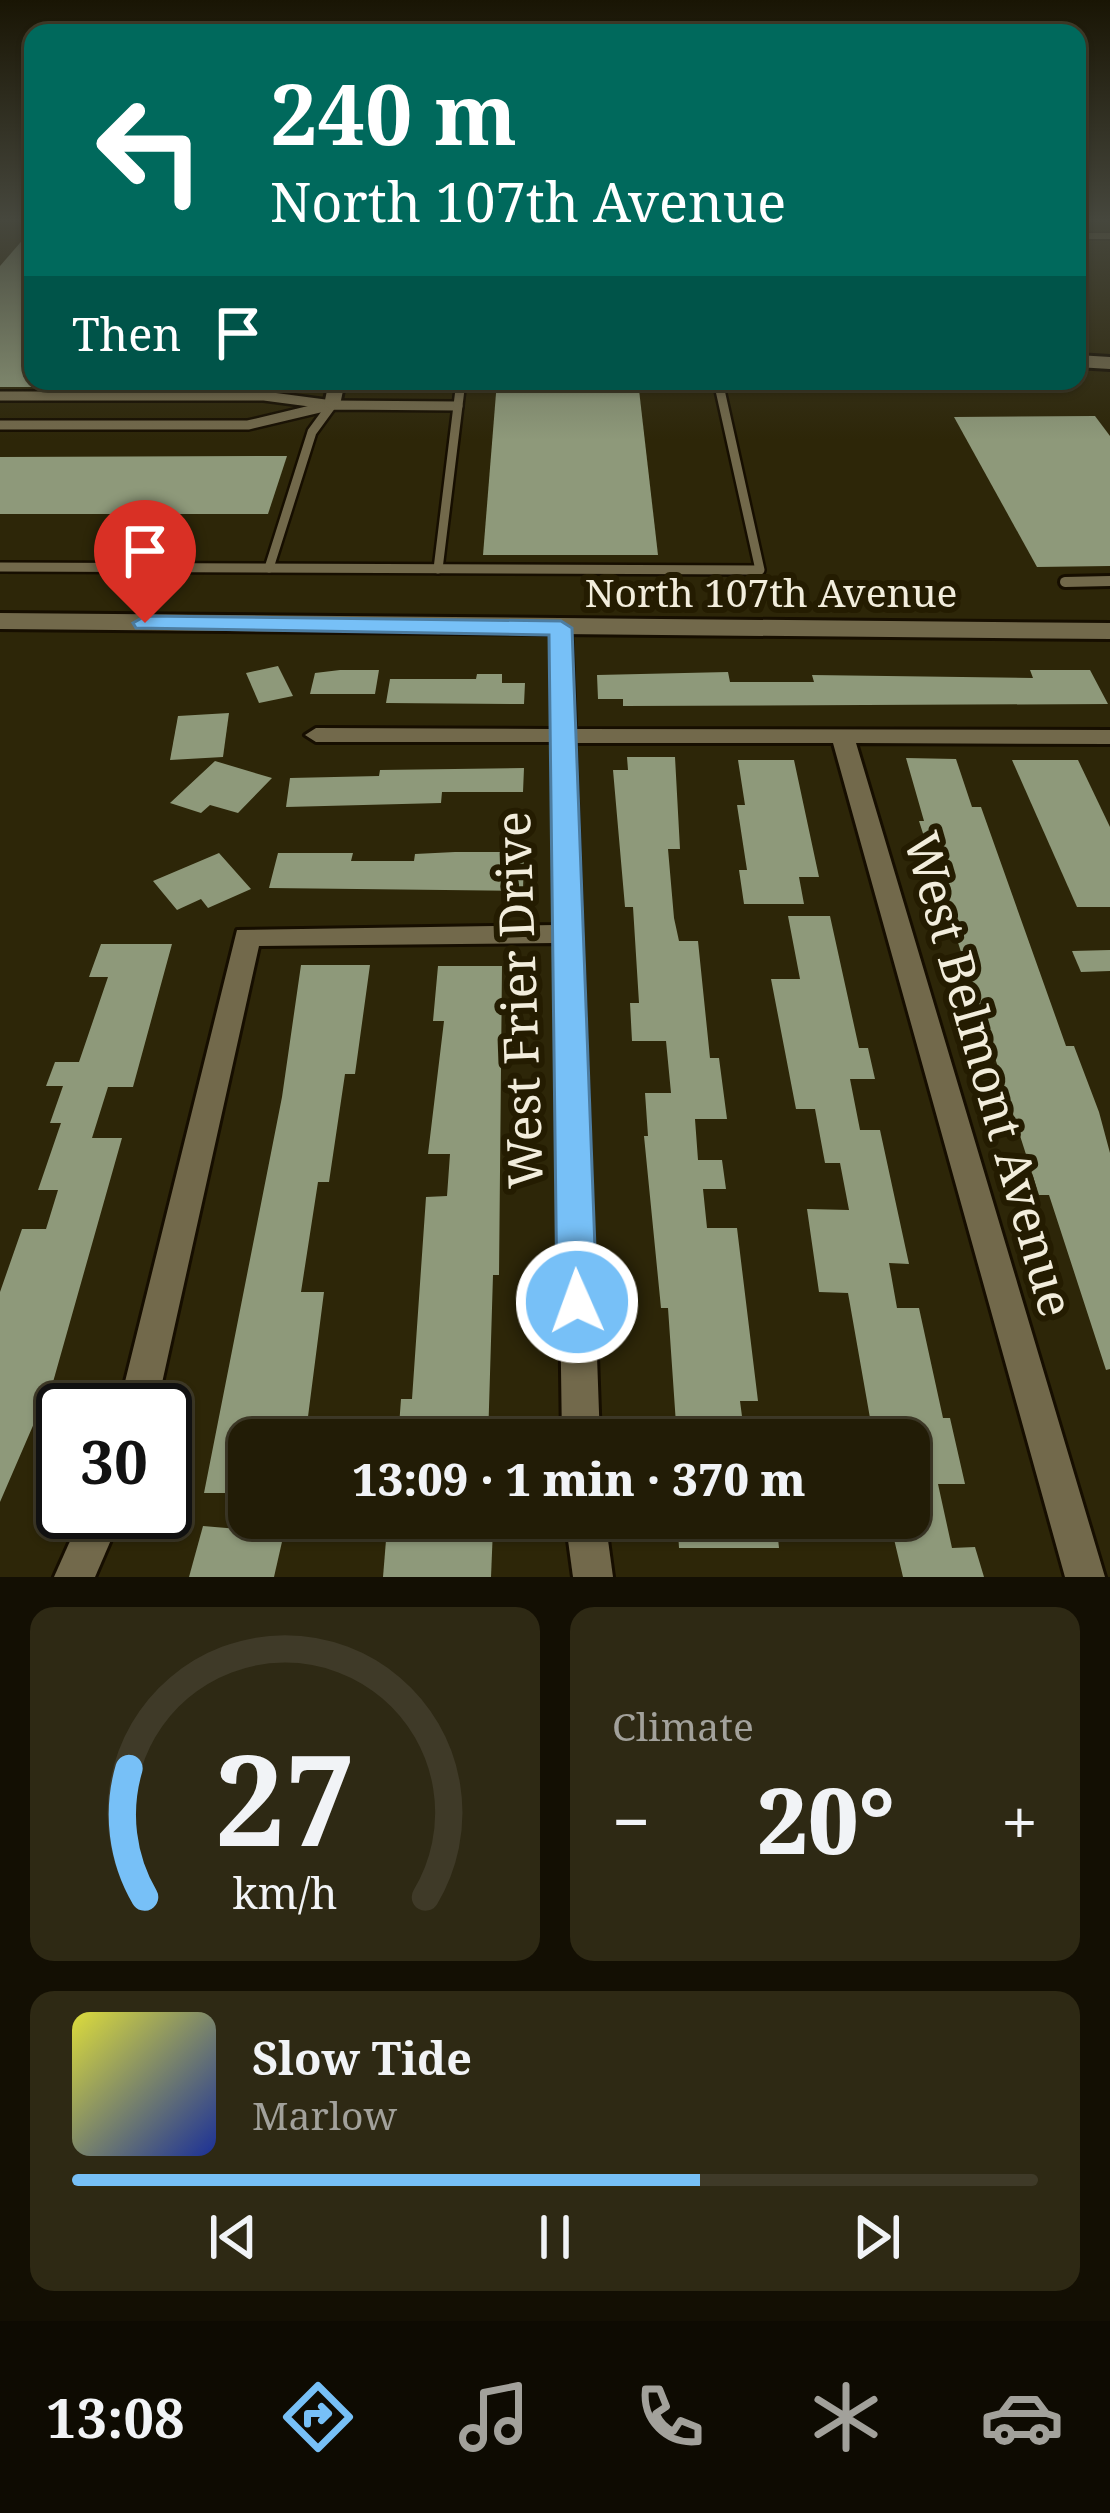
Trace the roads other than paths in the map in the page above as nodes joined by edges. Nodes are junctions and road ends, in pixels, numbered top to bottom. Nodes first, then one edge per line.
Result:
1 (336, 390) edge
2 (460, 390) edge
3 (720, 390) edge
4 (0, 396) edge
5 (332, 405) junction
6 (458, 406) junction
7 (0, 425) edge
8 (0, 567) edge
9 (269, 568) junction
10 (438, 569) junction
11 (1110, 581) edge
12 (1065, 583) dead end
13 (0, 621) edge
14 (561, 628) junction
15 (1110, 631) edge
16 (316, 735) dead end
17 (562, 735) junction
18 (842, 736) junction
19 (1110, 737) edge
20 (567, 934) junction
21 (142, 1383) edge
22 (580, 1419) edge
23 (91, 1539) edge
24 (588, 1539) edge
25 (74, 1577) edge
26 (593, 1577) edge
27 (1085, 1577) edge

1 - 5 street
2 - 6 lane
3 - 10 lane
4 - 5 lane
5 - 6 lane
5 - 7 lane
5 - 9 lane
6 - 10 lane
8 - 9 lane
9 - 10 lane
11 - 12 lane
13 - 14 street, North 107th Avenue
14 - 15 street, North 107th Avenue
14 - 17 street, West Frier Drive
16 - 17 street
17 - 18 street
17 - 20 street, West Frier Drive
18 - 19 street
18 - 27 street, West Belmont Avenue
20 - 21 street
20 - 22 street, West Frier Drive
23 - 25 street
24 - 26 street

